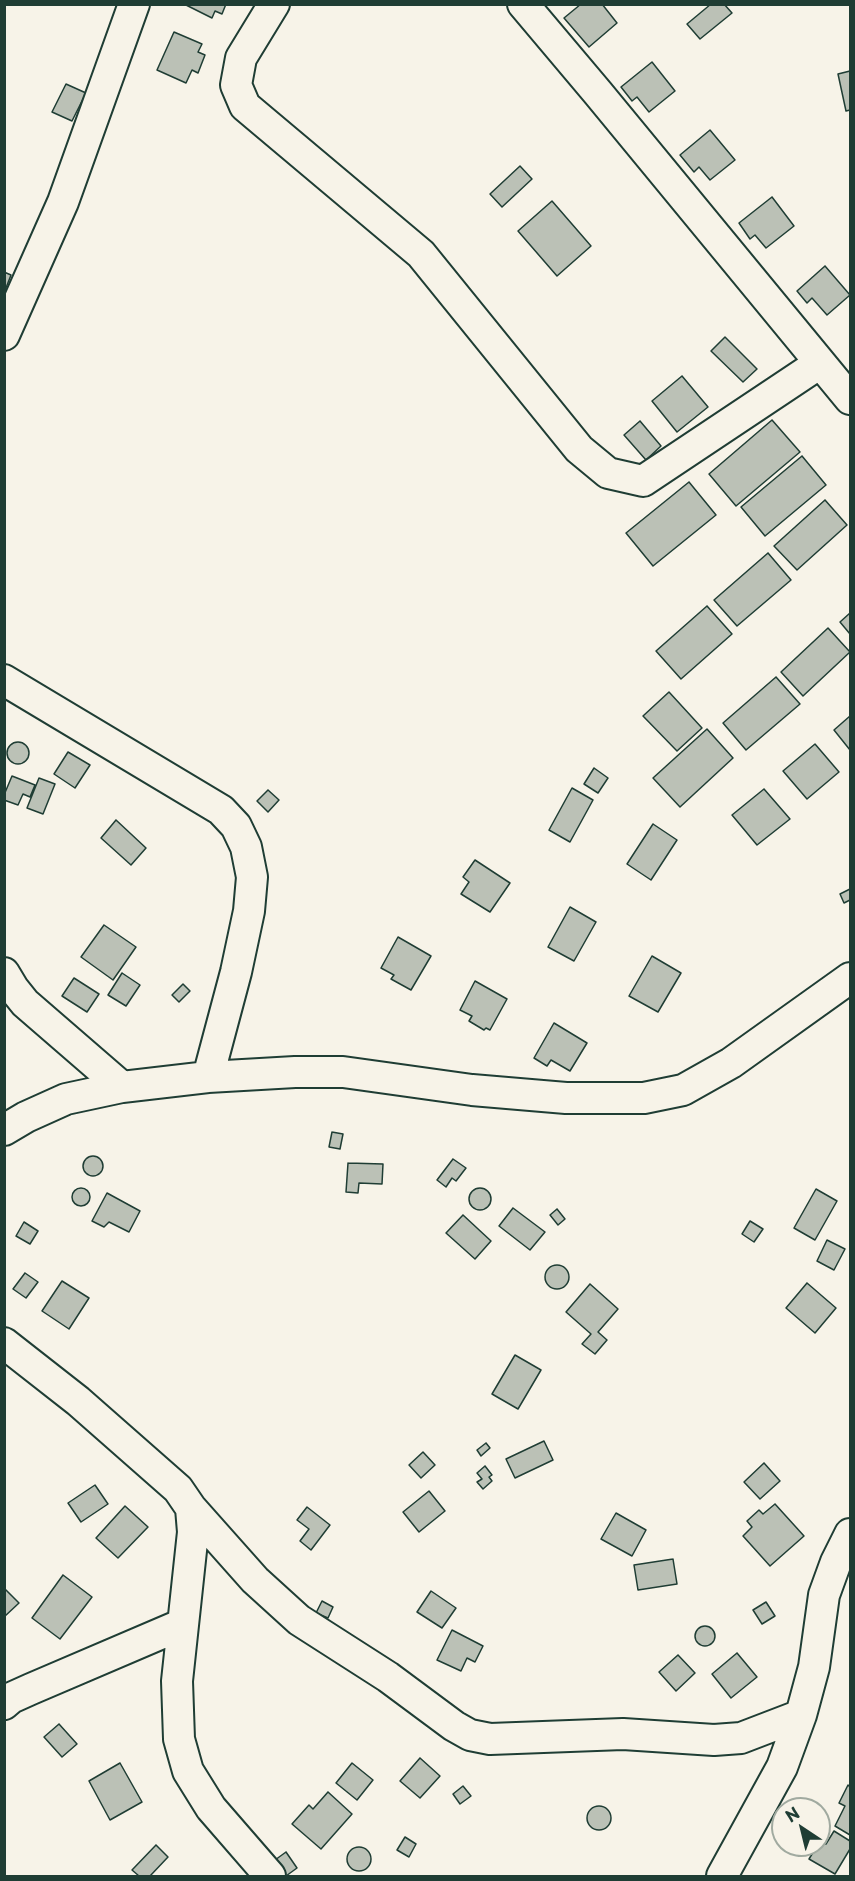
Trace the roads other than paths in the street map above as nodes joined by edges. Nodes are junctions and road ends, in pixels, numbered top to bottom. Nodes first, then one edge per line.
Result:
1 (134, 4) edge
2 (274, 4) edge
3 (523, 4) edge
4 (4, 335) edge
5 (820, 363) junction
6 (850, 399) edge
7 (4, 680) edge
8 (4, 973) edge
9 (847, 988) edge
10 (208, 1077) junction
11 (122, 1087) junction
12 (4, 1130) edge
13 (4, 1343) edge
14 (191, 1508) junction
15 (850, 1534) edge
16 (183, 1624) junction
17 (4, 1704) edge
18 (801, 1715) junction
19 (261, 1873) edge
20 (722, 1876) edge

1 - 4 street
2 - 5 street
3 - 5 street
5 - 6 street
7 - 10 street
8 - 11 street
9 - 10 street
10 - 11 street
11 - 12 street
13 - 14 street
14 - 16 street
14 - 18 street
15 - 18 street
16 - 17 street
16 - 19 street
18 - 20 street

